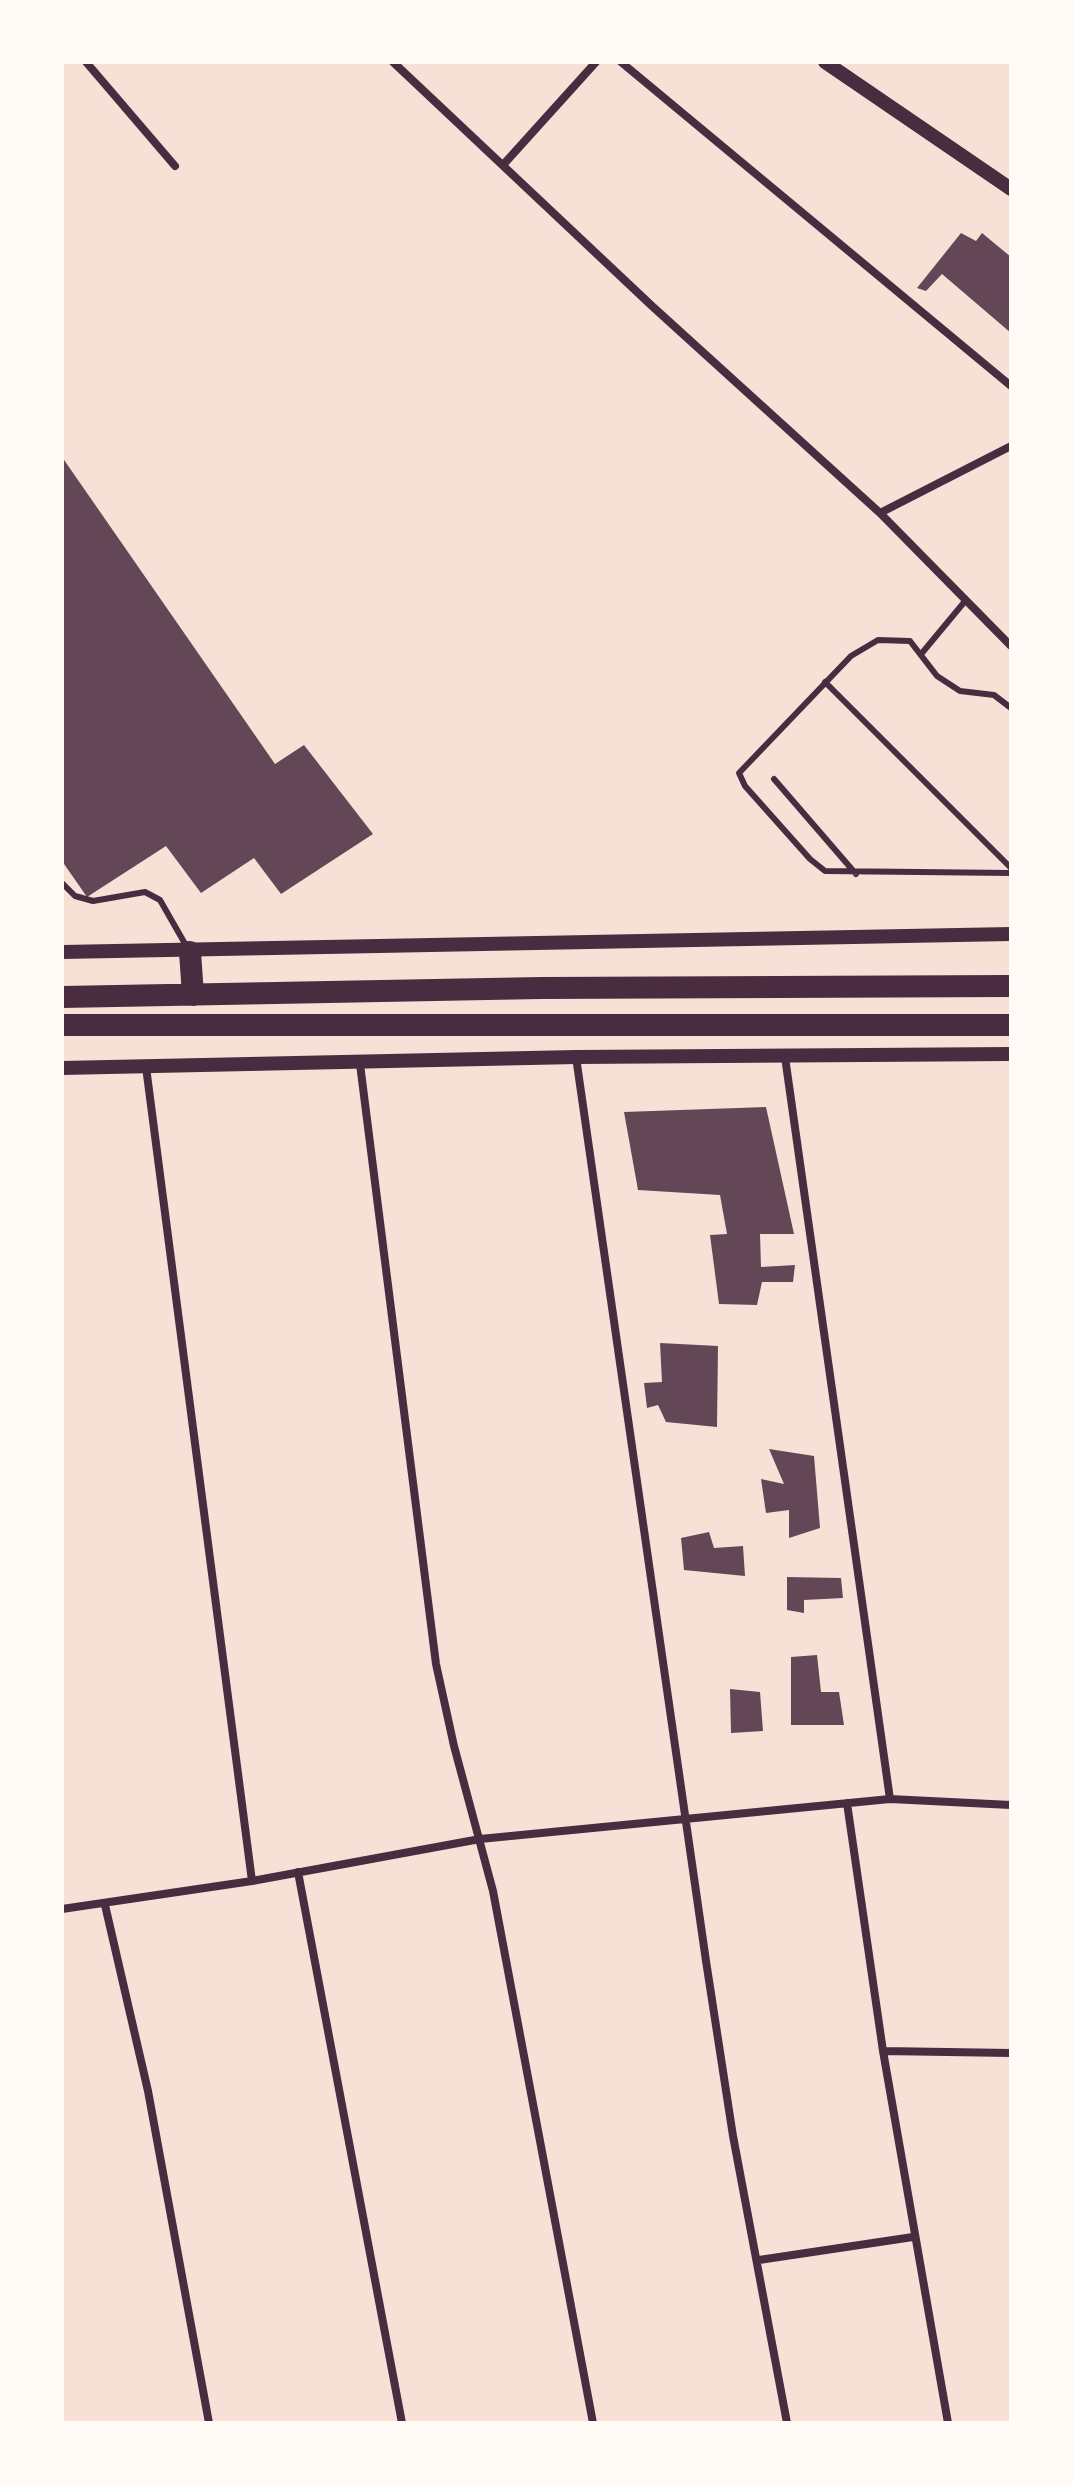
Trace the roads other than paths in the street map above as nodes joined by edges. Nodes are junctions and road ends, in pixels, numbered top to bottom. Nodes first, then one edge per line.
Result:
1 (86, 62) edge
2 (393, 62) edge
3 (596, 62) edge
4 (621, 62) edge
5 (825, 62) edge
6 (503, 165) junction
7 (175, 166) dead end
8 (1011, 189) edge
9 (1011, 386) edge
10 (1011, 446) edge
11 (880, 513) junction
12 (966, 600) junction
13 (1011, 646) edge
14 (922, 653) junction
15 (825, 682) junction
16 (1011, 708) edge
17 (774, 779) dead end
18 (1011, 870) edge
19 (856, 874) junction
20 (62, 883) edge
21 (1011, 934) edge
22 (62, 952) edge
23 (190, 952) junction
24 (1011, 986) edge
25 (193, 995) junction
26 (62, 997) edge
27 (62, 1025) edge
28 (1011, 1025) edge
29 (1011, 1054) edge
30 (576, 1057) junction
31 (785, 1057) junction
32 (360, 1064) junction
33 (146, 1067) junction
34 (62, 1068) edge
35 (890, 1799) junction
36 (847, 1803) junction
37 (1011, 1805) edge
38 (687, 1821) junction
39 (480, 1839) junction
40 (298, 1872) junction
41 (252, 1881) junction
42 (105, 1905) junction
43 (62, 1909) edge
44 (883, 2051) junction
45 (1011, 2053) edge
46 (913, 2237) junction
47 (759, 2260) junction
48 (209, 2423) edge
49 (402, 2423) edge
50 (593, 2423) edge
51 (787, 2423) edge
52 (948, 2423) edge

1 - 7 street
2 - 6 street
3 - 6 street
4 - 9 street
5 - 8 street
6 - 11 street
10 - 11 street
11 - 12 street
12 - 13 street
12 - 14 lane
14 - 15 lane
14 - 16 lane
15 - 18 lane
15 - 19 lane
17 - 19 lane
18 - 19 lane
20 - 23 lane
21 - 23 street
22 - 23 street
23 - 25 highway
24 - 25 highway
25 - 26 highway
27 - 28 highway
29 - 31 street
30 - 31 street
30 - 32 street
30 - 38 street
31 - 35 street
32 - 33 street
32 - 39 street
33 - 34 street
33 - 41 street
35 - 36 street
35 - 37 street
36 - 38 street
36 - 44 street
38 - 39 street
38 - 47 street
39 - 40 street
39 - 50 street
40 - 41 street
40 - 49 street
41 - 42 street
42 - 43 street
42 - 48 street
44 - 45 street
44 - 46 street
46 - 47 street
46 - 52 street
47 - 51 street

